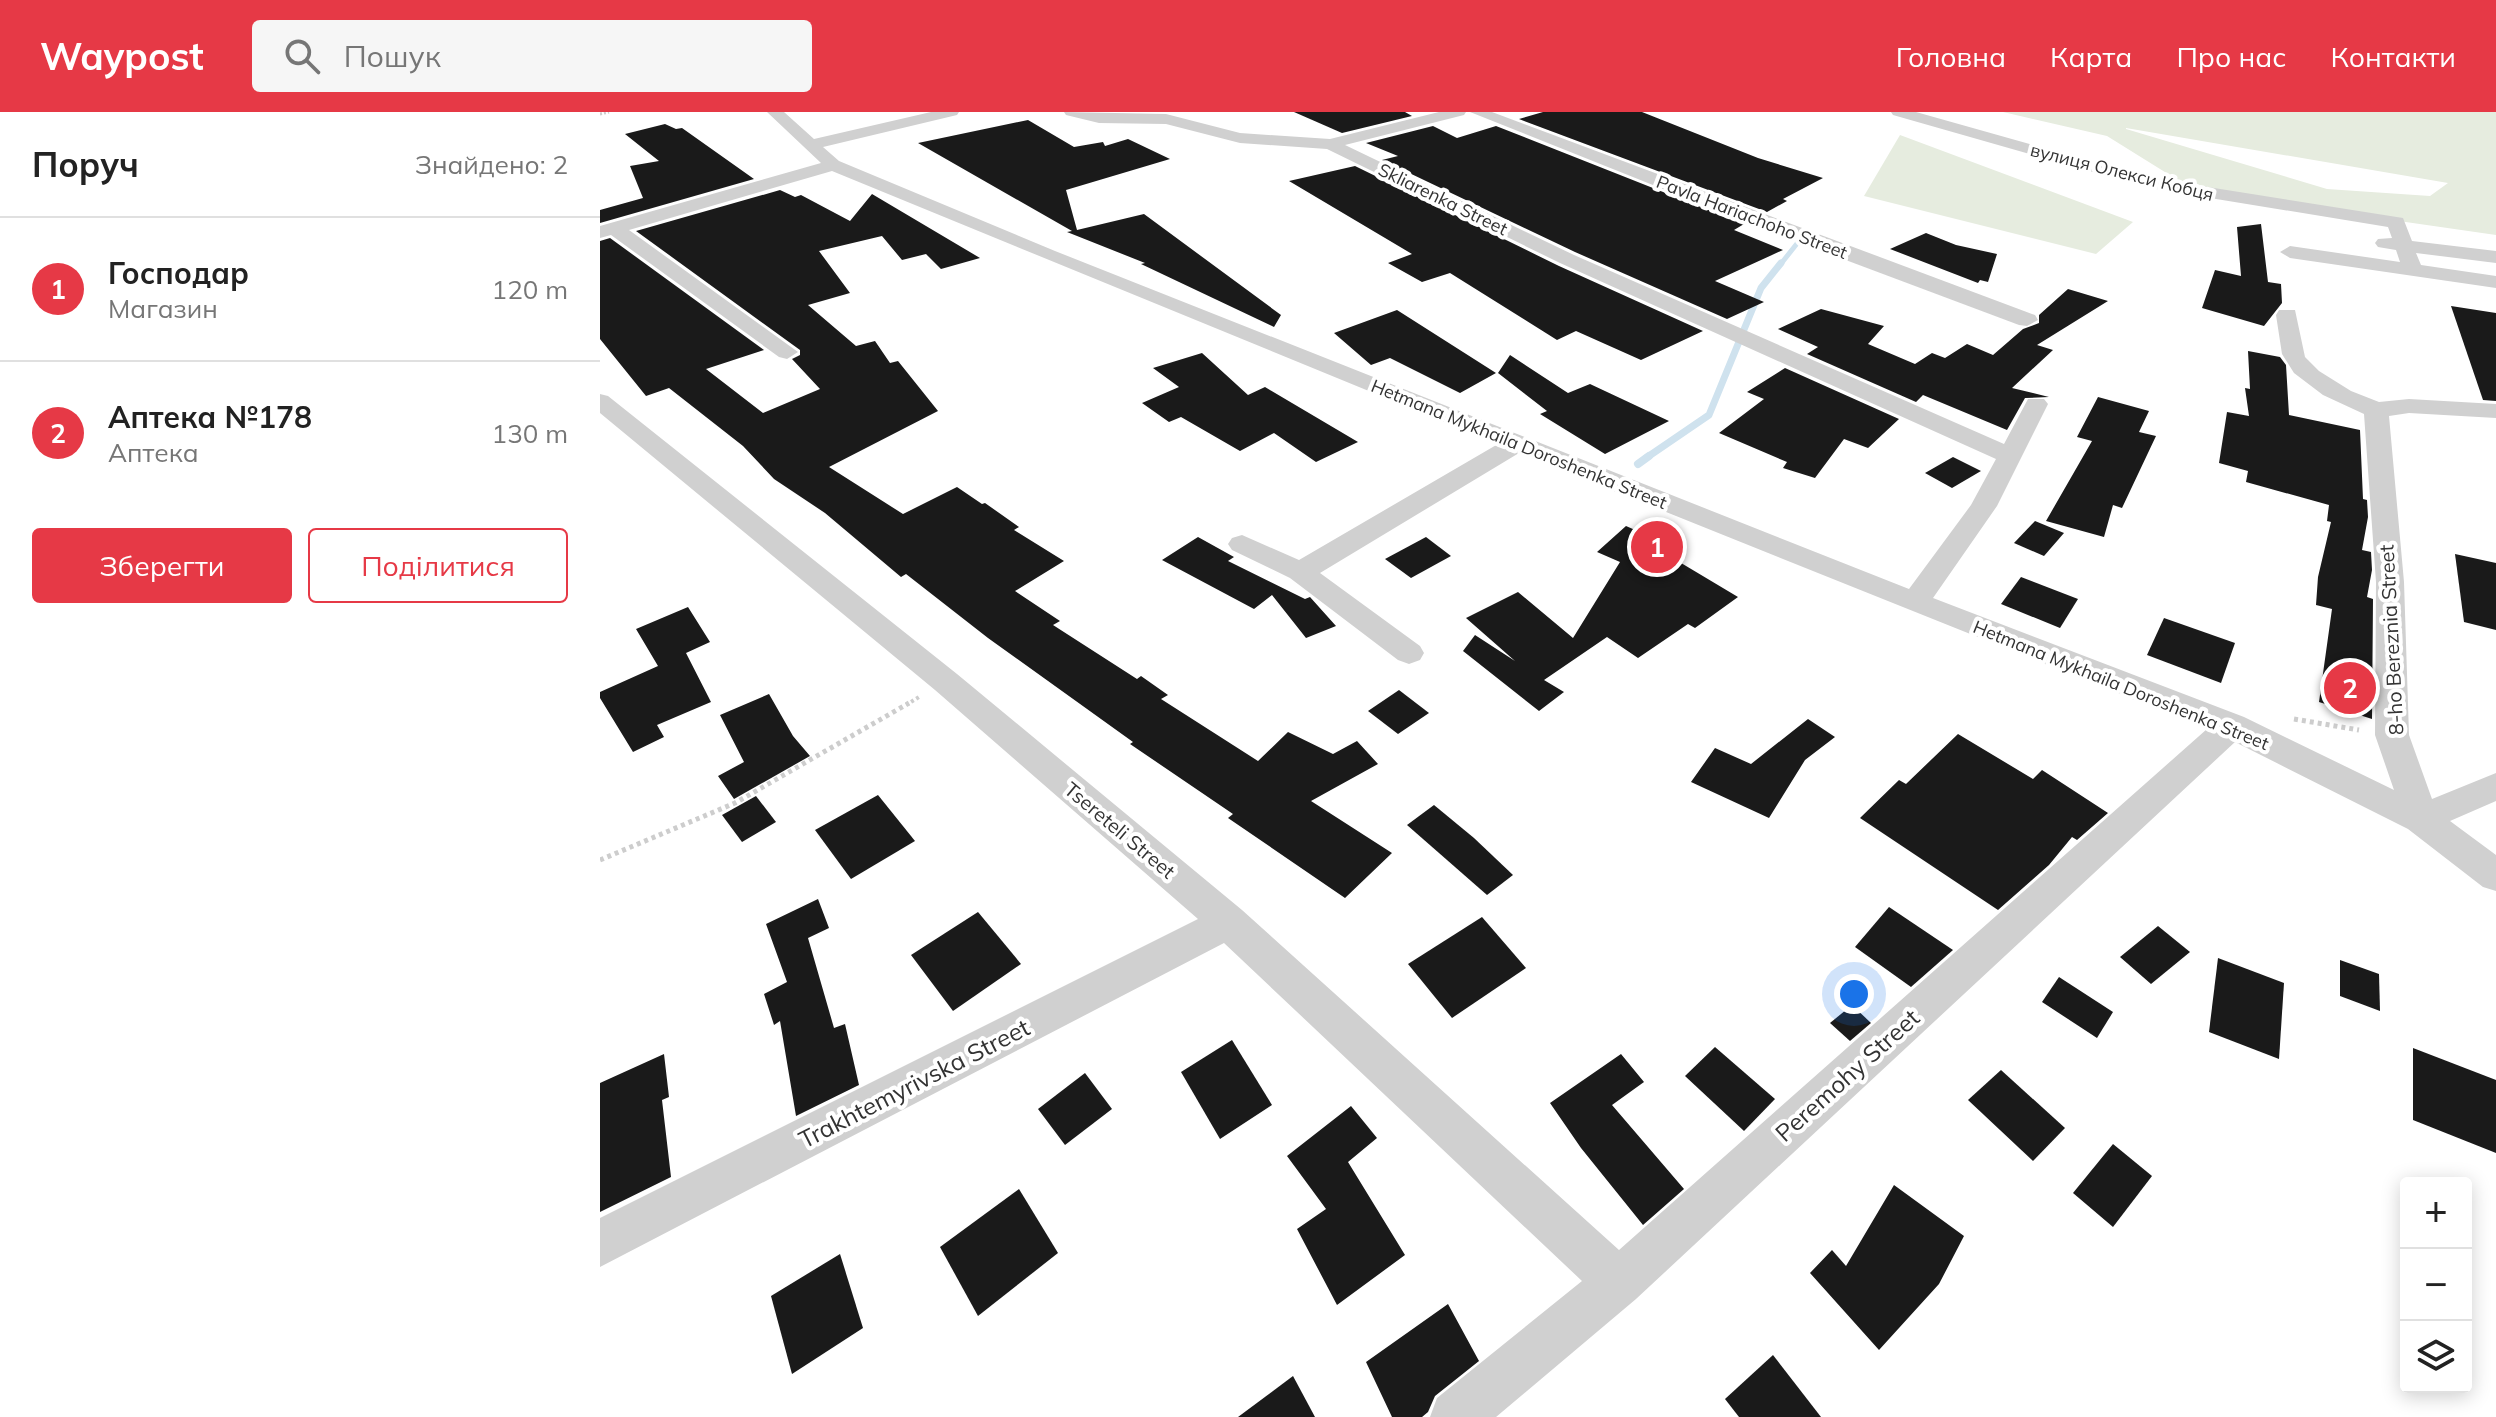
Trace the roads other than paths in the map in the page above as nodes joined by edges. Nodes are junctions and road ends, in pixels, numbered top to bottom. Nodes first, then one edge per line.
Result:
1 (775, 112) edge
2 (951, 112) edge
3 (1072, 112) edge
4 (1458, 112) edge
5 (1478, 112) edge
6 (1899, 112) edge
7 (1142, 114) edge
8 (1330, 144) junction
9 (808, 145) junction
10 (833, 165) junction
11 (2277, 224) dead end
12 (607, 230) edge
13 (2320, 231) dead end
14 (2362, 239) dead end
15 (2405, 246) junction
16 (2290, 252) dead end
17 (2496, 257) edge
18 (2413, 272) junction
19 (2496, 282) edge
20 (2287, 315) dead end
21 (2027, 320) dead end
22 (787, 352) dead end
23 (600, 401) edge
24 (2036, 404) dead end
25 (2376, 410) junction
26 (2496, 411) edge
27 (1518, 443) junction
28 (2010, 456) junction
29 (1242, 544) dead end
30 (1300, 572) junction
31 (1915, 602) junction
32 (1409, 653) dead end
33 (2232, 726) junction
34 (2496, 786) edge
35 (2421, 819) junction
36 (2496, 876) edge
37 (1228, 922) junction
38 (600, 1243) edge
39 (1619, 1282) junction
40 (1456, 1417) edge

1 - 9 street, Hetmana Mykhaila Doroshenka Street
2 - 9 street
3 - 7 street, Skliarenka Street
4 - 8 street
5 - 21 street, Pavla Hariachoho Street
6 - 15 street, вулиця Олекси Кобця
7 - 8 street, Skliarenka Street
8 - 28 street, Skliarenka Street
9 - 10 street, Hetmana Mykhaila Doroshenka Street
10 - 12 street
10 - 27 street, Hetmana Mykhaila Doroshenka Street
11 - 13 street
12 - 22 street
14 - 15 street
15 - 17 street
15 - 18 street
16 - 18 street
18 - 19 street
20 - 25 street
23 - 37 street, Tsereteli Street
24 - 28 street
25 - 26 street
25 - 35 street, 8-ho Bereznia Street
27 - 30 street
27 - 31 street, Hetmana Mykhaila Doroshenka Street
28 - 31 street
29 - 30 street
30 - 32 street
31 - 33 street, Hetmana Mykhaila Doroshenka Street
33 - 35 street, Hetmana Mykhaila Doroshenka Street
33 - 39 street, Peremohy Street
34 - 35 street
35 - 36 street, Hetmana Mykhaila Doroshenka Street
37 - 38 street, Trakhtemyrivska Street
37 - 39 street, Tsereteli Street
39 - 40 street, Peremohy Street

